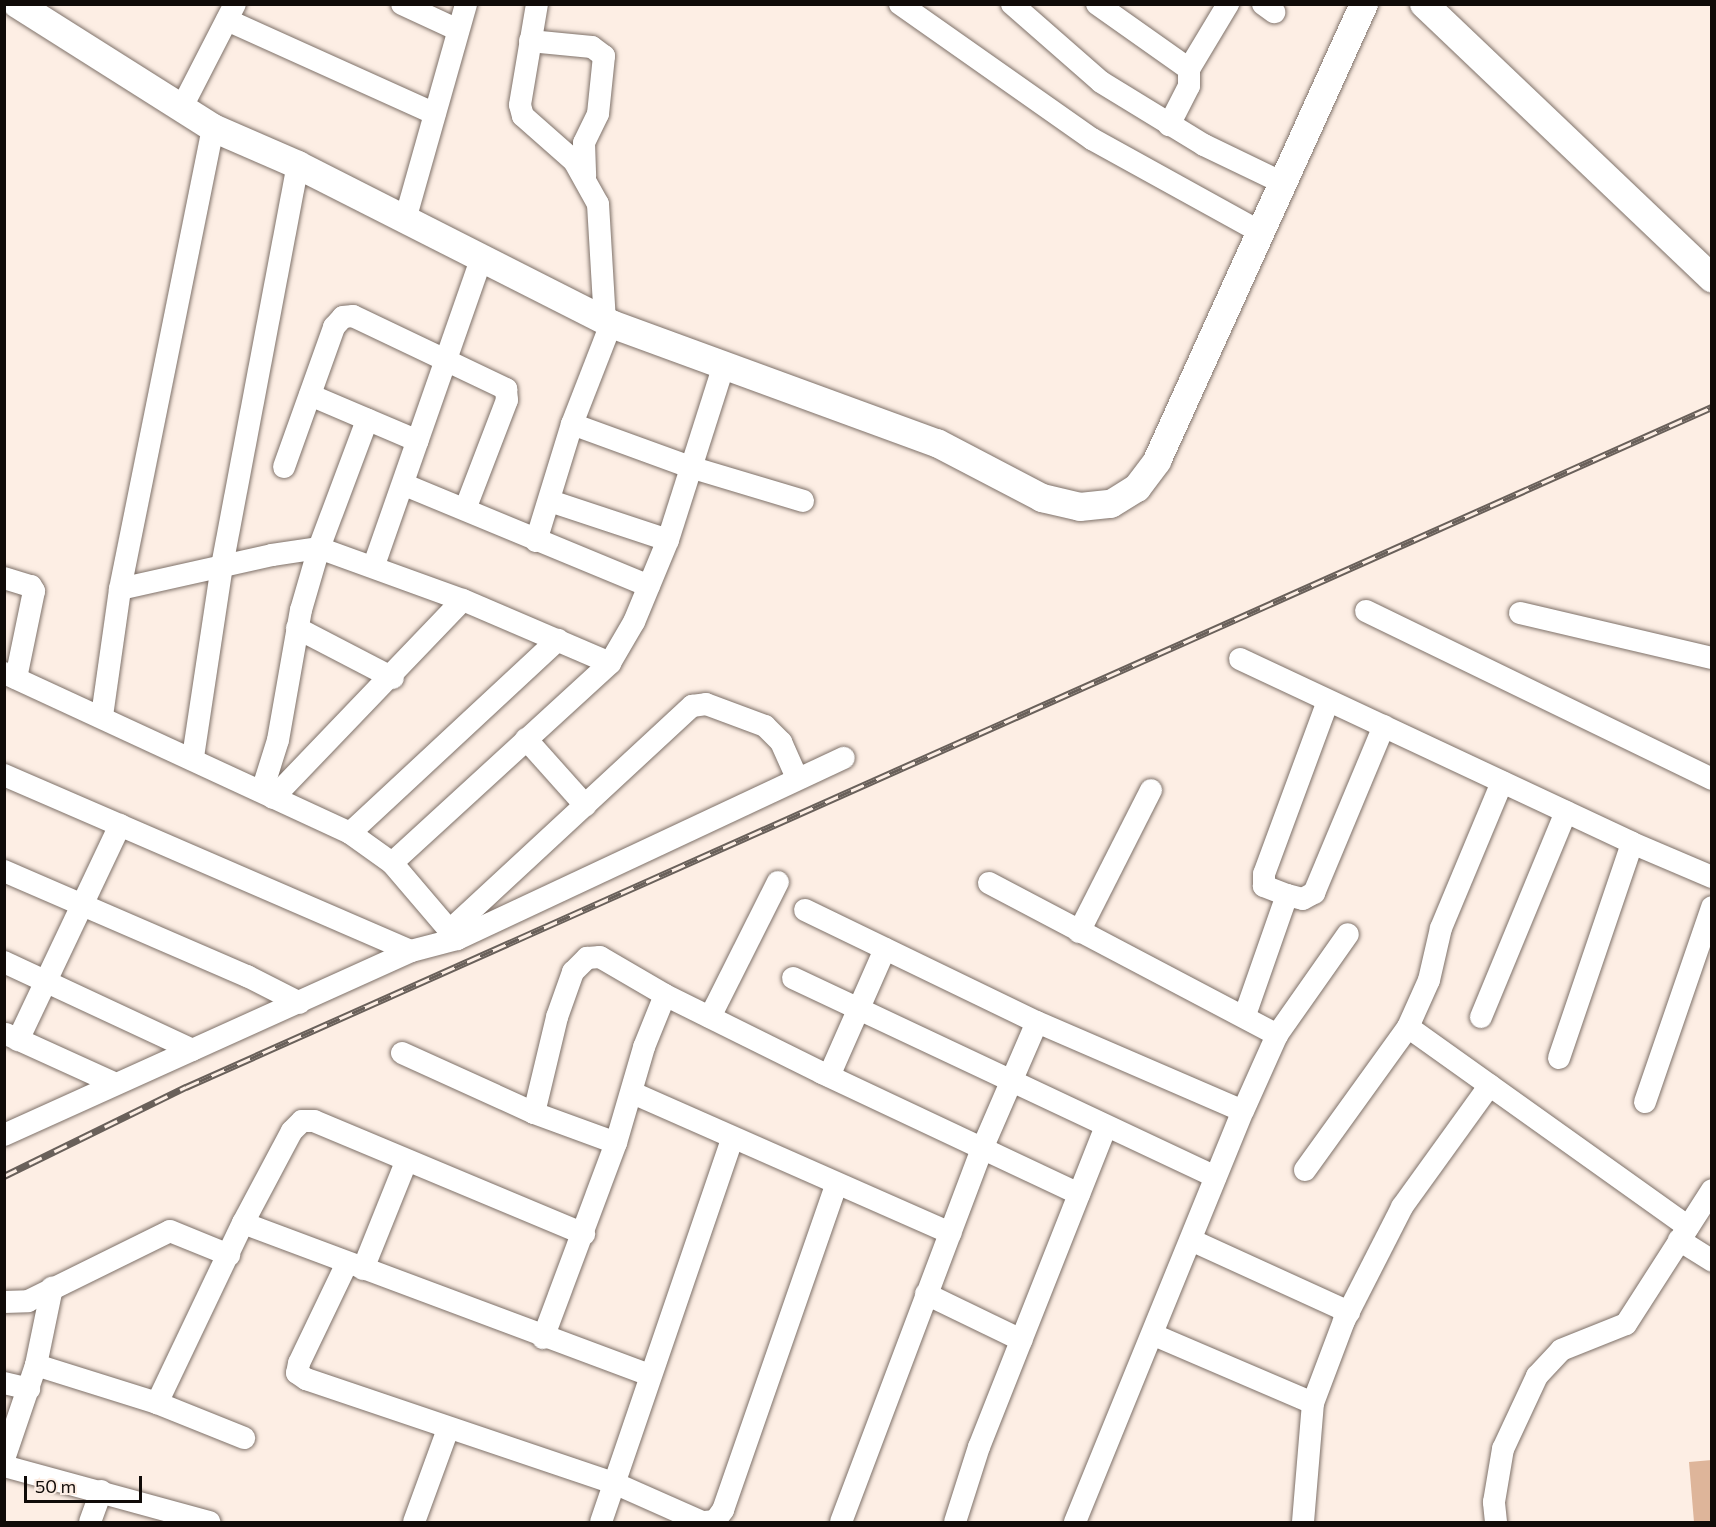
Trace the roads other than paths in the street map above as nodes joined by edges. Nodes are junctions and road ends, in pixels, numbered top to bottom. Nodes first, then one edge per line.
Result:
1 (17, 4) edge
2 (402, 4) edge
3 (466, 4) edge
4 (537, 4) edge
5 (900, 4) edge
6 (1012, 4) edge
7 (1097, 4) edge
8 (1228, 4) edge
9 (1364, 4) edge
10 (1424, 4) edge
11 (231, 12) edge
12 (458, 30) junction
13 (530, 41) junction
14 (1189, 69) junction
15 (183, 107) junction
16 (435, 114) junction
17 (1169, 125) junction
18 (213, 128) junction
19 (298, 165) junction
20 (585, 176) junction
21 (1281, 182) junction
22 (405, 220) junction
23 (1259, 231) junction
24 (481, 259) junction
25 (1712, 278) edge
26 (608, 322) junction
27 (445, 359) junction
28 (724, 363) junction
29 (310, 395) junction
30 (367, 420) junction
31 (572, 424) junction
32 (418, 441) junction
33 (284, 467) dead end
34 (690, 467) junction
35 (405, 485) junction
36 (550, 501) junction
37 (803, 501) dead end
38 (466, 507) junction
39 (668, 540) junction
40 (536, 541) junction
41 (319, 548) junction
42 (374, 565) junction
43 (222, 566) junction
44 (4, 578) edge
45 (649, 586) junction
46 (120, 589) junction
47 (463, 600) junction
48 (1366, 611) dead end
49 (1520, 613) dead end
50 (297, 628) junction
51 (558, 640) junction
52 (1712, 658) edge
53 (1240, 659) dead end
54 (610, 663) junction
55 (10, 675) edge
56 (393, 678) junction
57 (1328, 701) junction
58 (102, 716) junction
59 (1384, 726) junction
60 (526, 739) junction
61 (193, 757) junction
62 (844, 758) dead end
63 (4, 775) edge
64 (797, 778) junction
65 (1712, 779) edge
66 (1502, 782) junction
67 (1151, 790) dead end
68 (268, 795) junction
69 (585, 805) junction
70 (1566, 812) junction
71 (120, 825) junction
72 (350, 833) junction
73 (1632, 843) junction
74 (392, 863) junction
75 (4, 871) edge
76 (1712, 877) edge
77 (778, 882) dead end
78 (989, 883) dead end
79 (1287, 895) junction
80 (83, 907) junction
81 (1712, 907) edge
82 (805, 910) dead end
83 (1079, 932) junction
84 (454, 934) junction
85 (1348, 934) dead end
86 (885, 949) junction
87 (411, 951) junction
88 (4, 962) edge
89 (793, 978) dead end
90 (47, 982) junction
91 (665, 994) junction
92 (300, 1004) junction
93 (858, 1010) junction
94 (1245, 1015) junction
95 (710, 1017) junction
96 (1481, 1017) dead end
97 (1037, 1022) junction
98 (1408, 1027) junction
99 (1277, 1035) junction
100 (11, 1036) edge
101 (193, 1050) junction
102 (402, 1053) dead end
103 (1559, 1058) dead end
104 (829, 1076) junction
105 (1012, 1079) junction
106 (114, 1083) junction
107 (1490, 1085) junction
108 (633, 1093) junction
109 (1645, 1102) dead end
110 (1243, 1111) junction
111 (534, 1113) junction
112 (1106, 1127) junction
113 (4, 1135) edge
114 (732, 1139) junction
115 (616, 1143) junction
116 (982, 1149) junction
117 (406, 1162) junction
118 (1305, 1170) dead end
119 (1216, 1178) junction
120 (836, 1185) junction
121 (1712, 1190) edge
122 (1079, 1194) junction
123 (243, 1222) junction
124 (950, 1233) junction
125 (1684, 1233) junction
126 (584, 1234) junction
127 (1191, 1240) junction
128 (229, 1255) junction
129 (1712, 1261) edge
130 (355, 1266) junction
131 (52, 1288) junction
132 (926, 1294) junction
133 (4, 1302) edge
134 (1348, 1312) junction
135 (1154, 1335) junction
136 (543, 1338) junction
137 (1022, 1340) junction
138 (36, 1365) junction
139 (650, 1375) junction
140 (4, 1383) edge
141 (29, 1389) junction
142 (157, 1403) junction
143 (1313, 1403) junction
144 (448, 1429) junction
145 (244, 1438) dead end
146 (4, 1459) edge
147 (4, 1466) edge
148 (614, 1483) junction
149 (101, 1491) junction
150 (90, 1522) edge
151 (209, 1522) edge
152 (414, 1522) edge
153 (601, 1522) edge
154 (703, 1522) edge
155 (841, 1522) edge
156 (955, 1522) edge
157 (1075, 1522) edge
158 (1303, 1522) edge
159 (1496, 1522) edge

1 - 15 main road
2 - 12 street
3 - 12 street
4 - 13 street
5 - 23 street
6 - 17 street
7 - 14 street
8 - 14 street
9 - 21 main road
10 - 25 main road
11 - 15 street
11 - 16 street
12 - 16 street
13 - 20 street
13 - 20 street
14 - 17 street
15 - 18 main road
16 - 22 street
17 - 21 street
18 - 19 main road
18 - 46 street
19 - 22 main road
19 - 43 street
20 - 26 street
21 - 23 main road
22 - 24 main road
23 - 28 main road
24 - 26 main road
24 - 27 street
26 - 28 main road
26 - 31 street
27 - 29 street
27 - 32 street
27 - 38 street
28 - 34 street
29 - 30 street
29 - 33 street
30 - 32 street
30 - 41 street
31 - 34 street
31 - 36 street
32 - 35 street
34 - 37 street
34 - 39 street
35 - 38 street
35 - 42 street
36 - 39 street
36 - 40 street
38 - 40 street
39 - 45 street
40 - 45 street
41 - 42 street
41 - 43 street
41 - 50 street
42 - 47 street
43 - 46 street
43 - 61 street
44 - 55 street
45 - 54 street
46 - 58 street
47 - 51 street
47 - 56 street
48 - 65 street
49 - 52 street
50 - 56 street
50 - 68 street
51 - 54 street
51 - 72 street
53 - 57 street
54 - 60 street
55 - 58 street
56 - 68 street
57 - 59 street
57 - 79 street
58 - 61 street
59 - 66 street
59 - 79 street
60 - 69 street
60 - 74 street
61 - 68 street
62 - 64 street
63 - 71 street
64 - 69 street
64 - 84 street
66 - 70 street
66 - 98 street
67 - 83 street
68 - 72 street
69 - 84 street
70 - 73 street
70 - 96 street
71 - 80 street
71 - 87 street
72 - 74 street
73 - 76 street
73 - 103 street
74 - 84 street
75 - 80 street
77 - 95 street
78 - 83 street
79 - 94 street
80 - 90 street
80 - 92 street
81 - 109 street
82 - 86 street
83 - 94 street
84 - 87 street
85 - 99 street
86 - 93 street
86 - 97 street
87 - 92 street
88 - 90 street
89 - 93 street
90 - 100 street
90 - 101 street
91 - 95 street
91 - 108 street
91 - 111 street
92 - 101 street
93 - 104 street
93 - 105 street
94 - 99 street
95 - 104 street
97 - 105 street
97 - 110 street
98 - 107 street
98 - 118 street
99 - 110 street
100 - 106 street
101 - 106 street
102 - 111 street
104 - 116 street
105 - 112 street
105 - 116 street
106 - 113 street
107 - 125 street
107 - 134 street
108 - 114 street
108 - 115 street
110 - 119 street
111 - 115 street
112 - 119 street
112 - 122 street
114 - 120 street
114 - 139 street
115 - 126 street
116 - 122 street
116 - 124 street
117 - 123 street
117 - 126 street
117 - 130 street
119 - 127 street
120 - 124 street
120 - 154 street
121 - 125 street
122 - 137 street
123 - 128 street
123 - 130 street
124 - 132 street
125 - 129 street
125 - 159 street
126 - 136 street
127 - 134 street
127 - 135 street
128 - 131 street
128 - 142 street
130 - 136 street
130 - 144 street
131 - 133 street
131 - 138 street
132 - 137 street
132 - 155 street
134 - 143 street
135 - 143 street
135 - 157 street
136 - 139 street
137 - 156 street
138 - 141 street
138 - 142 street
139 - 148 street
140 - 141 street
141 - 146 street
142 - 145 street
143 - 158 street
144 - 148 street
144 - 152 street
147 - 149 street
148 - 153 street
148 - 154 street
149 - 150 street
149 - 151 street

